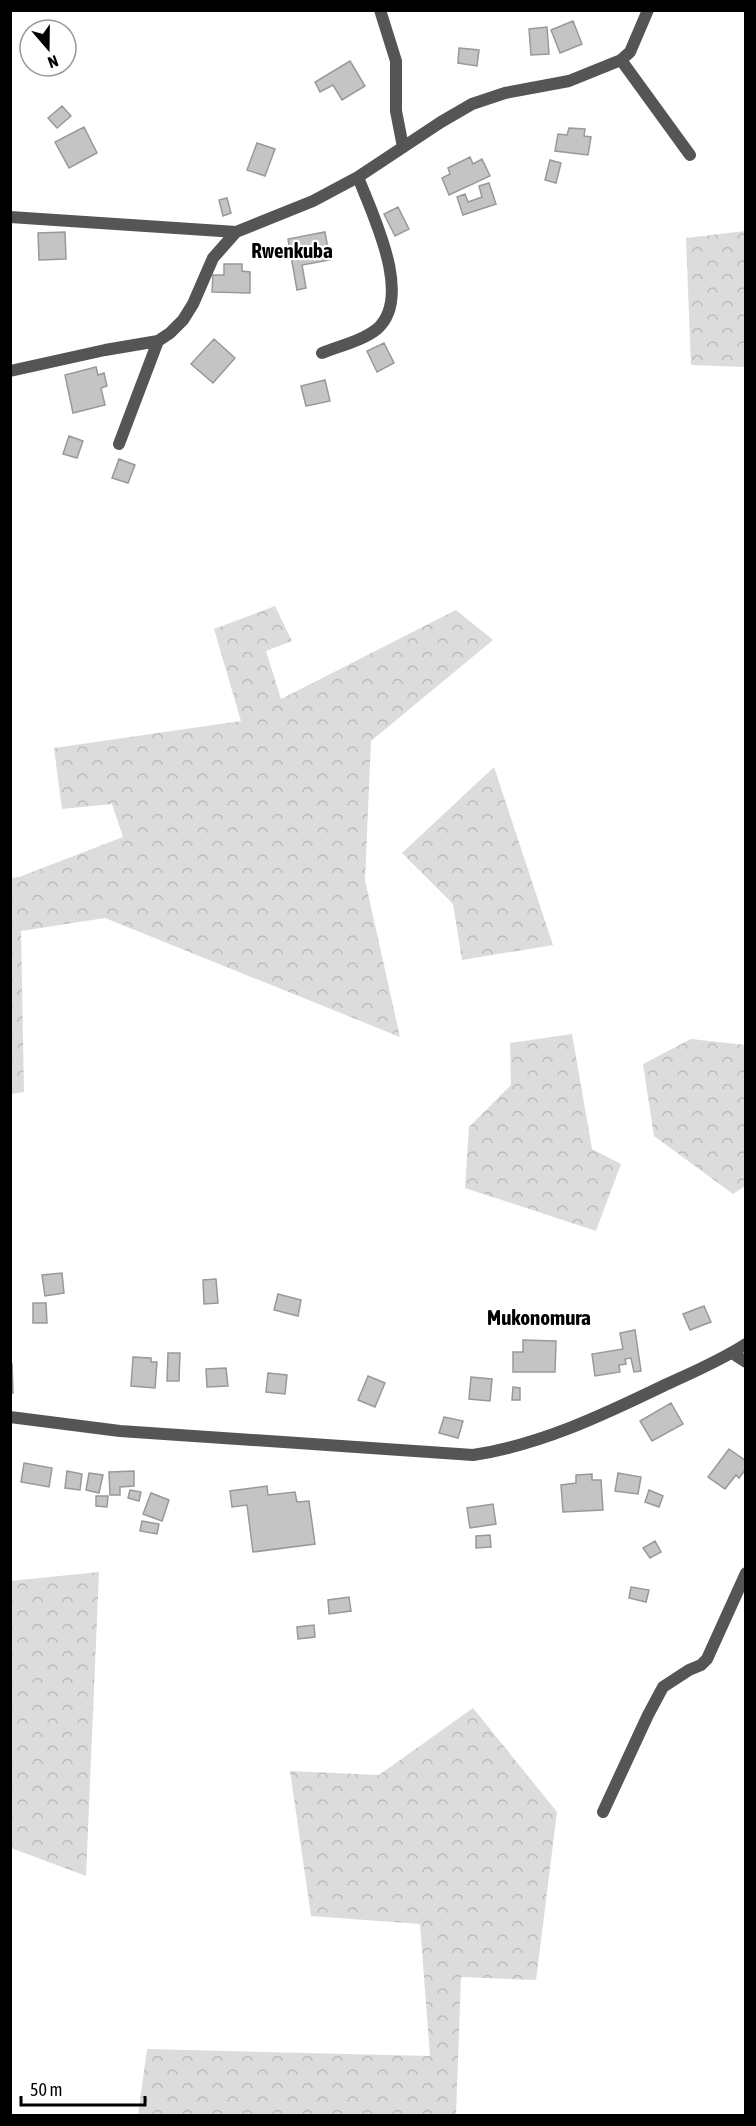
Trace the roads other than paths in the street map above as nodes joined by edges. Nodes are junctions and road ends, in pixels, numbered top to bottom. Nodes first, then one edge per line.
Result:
1 (380, 10) edge
2 (648, 10) edge
3 (621, 60) junction
4 (403, 147) junction
5 (690, 155) dead end
6 (358, 177) junction
7 (10, 218) edge
8 (236, 232) junction
9 (158, 341) junction
10 (322, 353) dead end
11 (10, 370) edge
12 (119, 444) dead end
13 (746, 1344) edge
14 (732, 1353) junction
15 (746, 1362) edge
16 (10, 1417) edge
17 (746, 1573) edge
18 (603, 1812) dead end

1 - 4 street
2 - 3 street
3 - 4 street
3 - 5 street
4 - 6 street
6 - 8 street
6 - 10 street
7 - 8 street
8 - 9 street
9 - 11 street
9 - 12 street
13 - 14 street
14 - 15 street
14 - 16 street
17 - 18 street

